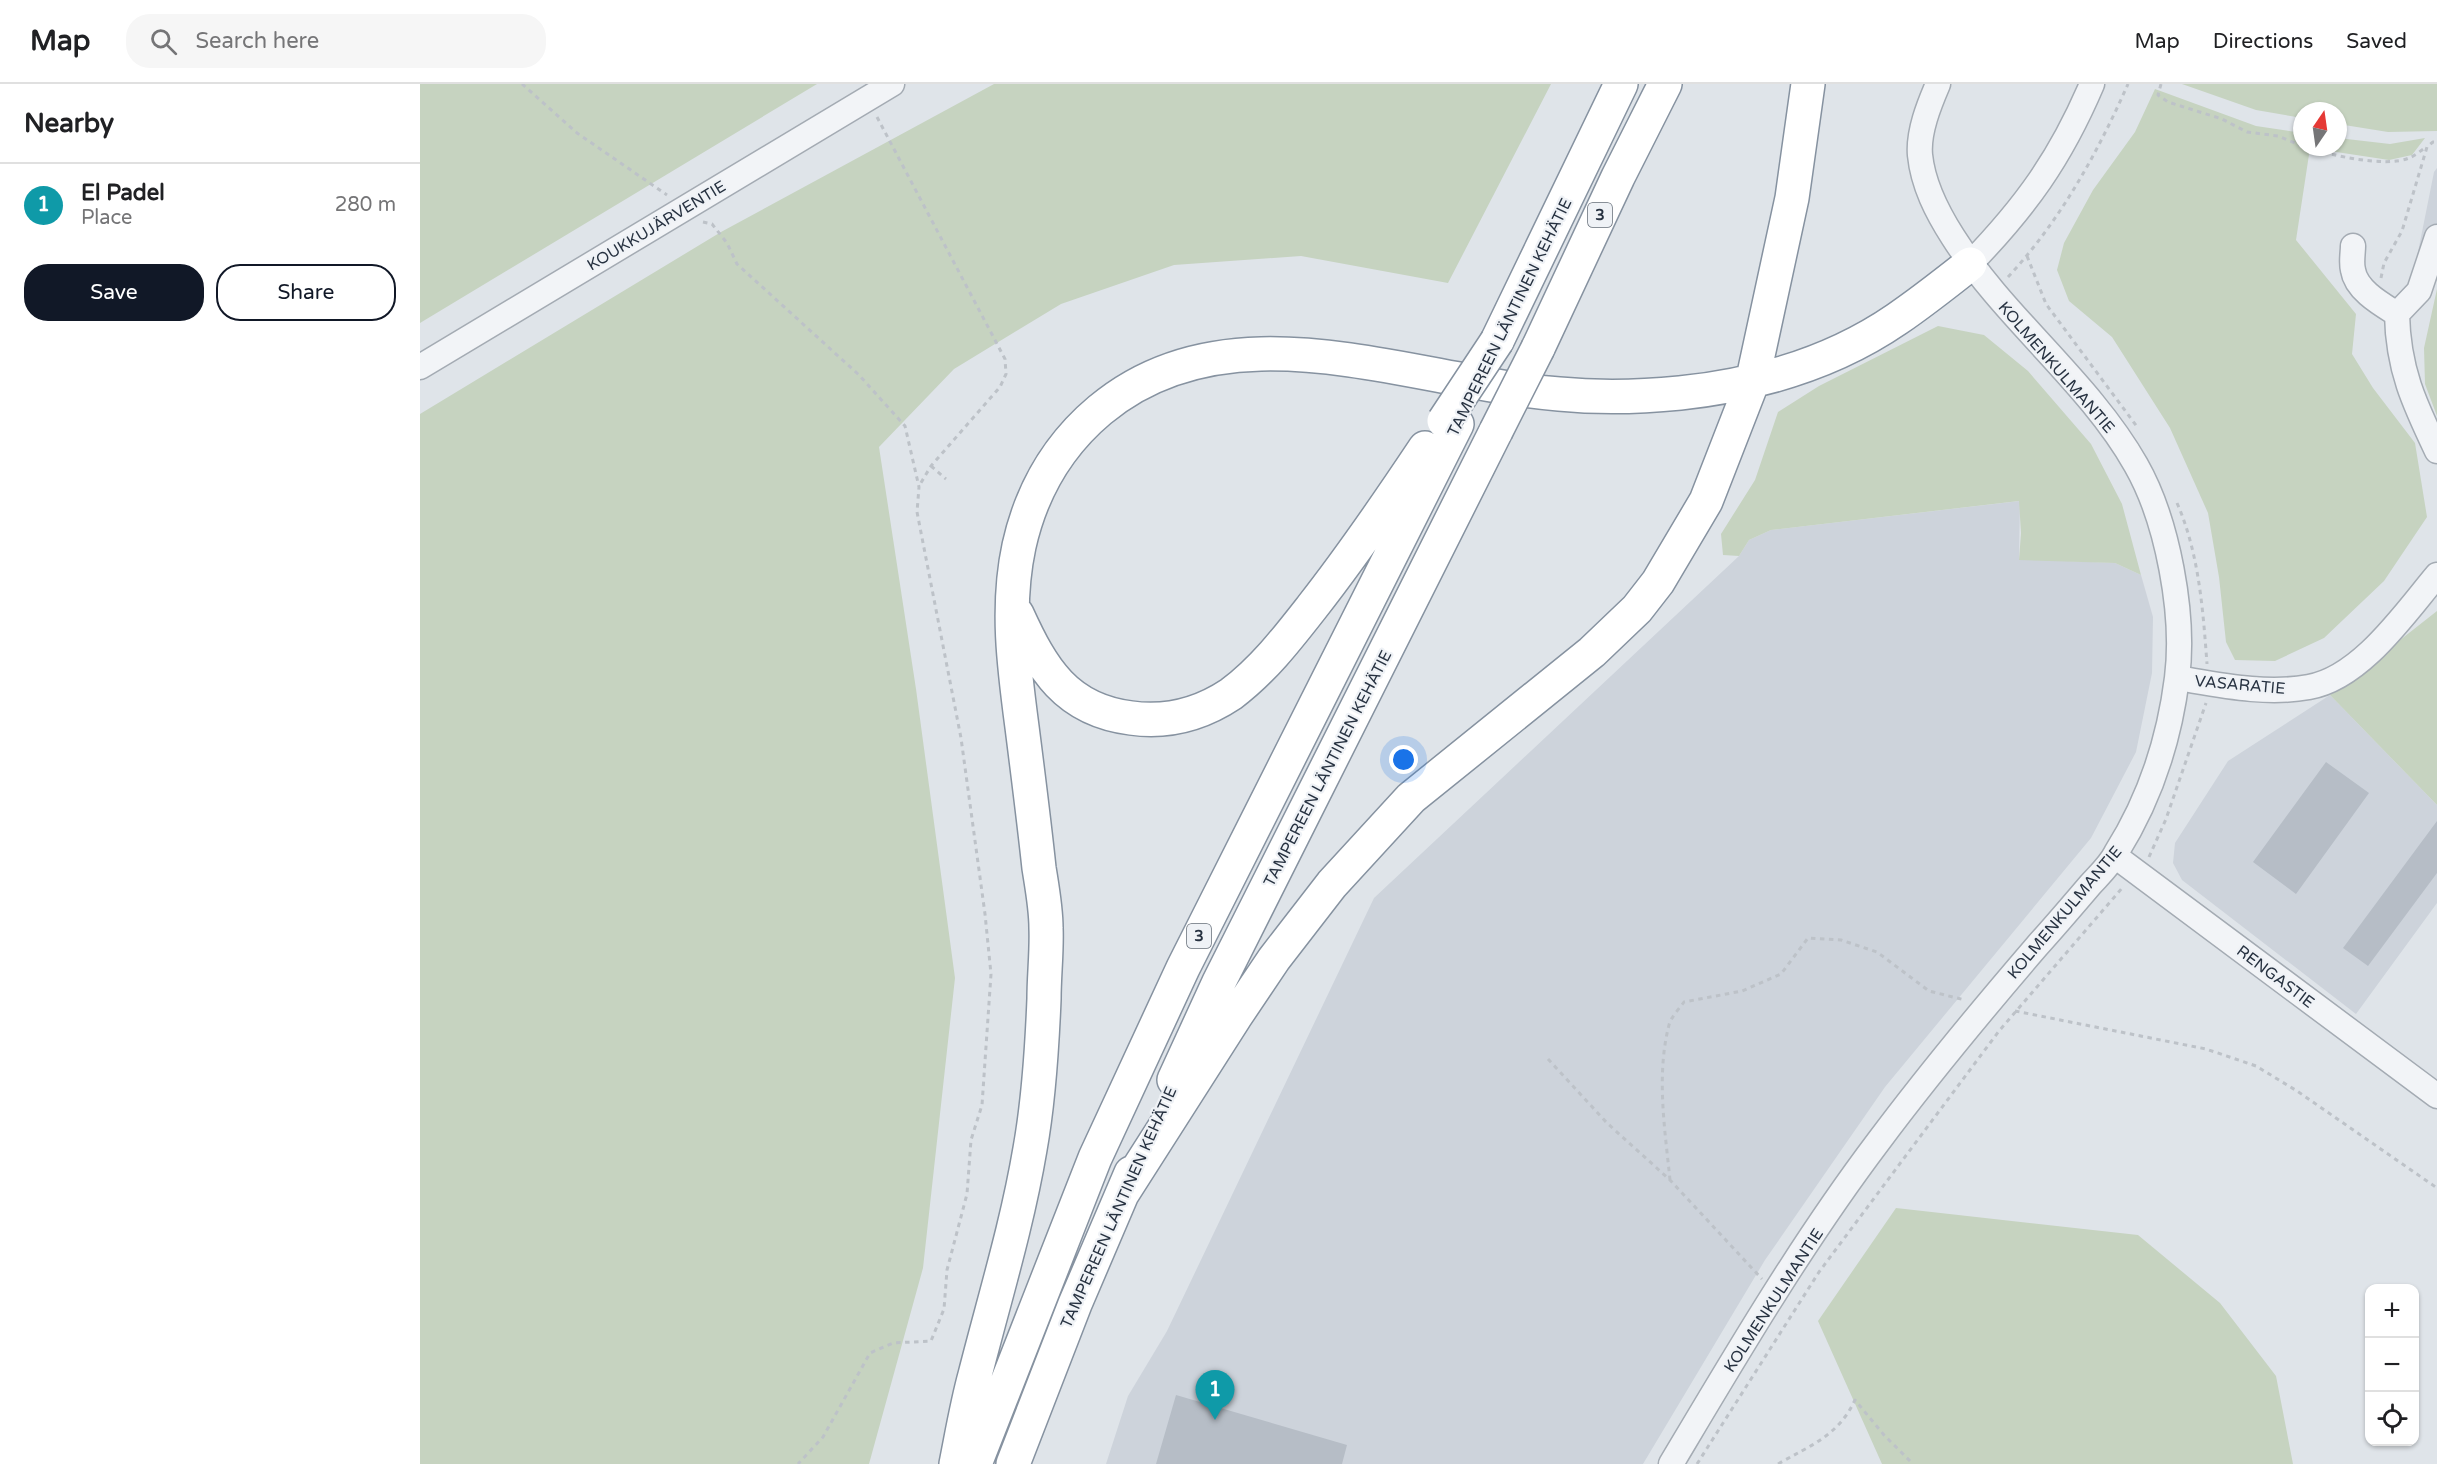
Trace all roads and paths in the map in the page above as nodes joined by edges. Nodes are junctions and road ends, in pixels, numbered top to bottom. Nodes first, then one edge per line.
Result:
1 (522, 84) edge
2 (892, 84) edge
3 (1621, 84) edge
4 (1665, 84) edge
5 (1808, 84) edge
6 (1938, 84) edge
7 (2092, 84) edge
8 (2128, 84) edge
9 (2161, 84) edge
10 (868, 99) junction
11 (2293, 142) edge
12 (2437, 142) edge
13 (2427, 147) junction
14 (2347, 155) edge
15 (685, 207) junction
16 (2436, 244) edge
17 (2353, 246) dead end
18 (2027, 256) junction
19 (1970, 264) junction
20 (1993, 293) junction
21 (2375, 300) junction
22 (2397, 314) junction
23 (420, 367) edge
24 (1752, 383) junction
25 (1450, 422) junction
26 (2141, 432) dead end
27 (2437, 452) edge
28 (931, 466) junction
29 (946, 479) dead end
30 (919, 487) junction
31 (2174, 498) dead end
32 (2437, 575) edge
33 (1012, 604) junction
34 (2177, 678) junction
35 (2209, 683) junction
36 (2115, 856) junction
37 (2137, 872) junction
38 (1987, 1005) junction
39 (2016, 1011) junction
40 (1548, 1059) dead end
41 (2437, 1096) edge
42 (1670, 1180) junction
43 (2437, 1188) edge
44 (1122, 1194) junction
45 (1774, 1293) junction
46 (798, 1464) edge
47 (956, 1464) edge
48 (975, 1464) edge
49 (1013, 1464) edge
50 (1671, 1464) edge
51 (1697, 1464) edge
52 (1778, 1464) edge
53 (1913, 1464) edge

1 - 15 path
2 - 10 street, KOUKKUJÄRVENTIE
3 - 25 highway, TAMPEREEN LÄNTINEN KEHÄTIE / 3, bridge
4 - 44 highway, TAMPEREEN LÄNTINEN KEHÄTIE / 3, bridge
5 - 24 highway
6 - 19 street
7 - 19 street
8 - 18 path
9 - 11 path
10 - 15 street, KOUKKUJÄRVENTIE
10 - 28 path
12 - 13 path
13 - 14 path
13 - 21 path
15 - 23 street, KOUKKUJÄRVENTIE
15 - 30 path
16 - 22 street
17 - 21 street
18 - 20 path
18 - 26 path
19 - 20 street, KOLMENKULMANTIE
19 - 24 highway
20 - 34 street, KOLMENKULMANTIE
21 - 22 street
22 - 27 street
24 - 33 highway
24 - 44 highway
25 - 33 highway
25 - 48 highway, TAMPEREEN LÄNTINEN KEHÄTIE / 3
28 - 29 path
28 - 30 path
30 - 46 path
31 - 35 path
32 - 35 street, VASARATIE
33 - 47 highway
34 - 35 street, VASARATIE
34 - 36 street, KOLMENKULMANTIE
35 - 37 path
36 - 37 street, RENGASTIE
36 - 38 street, KOLMENKULMANTIE
37 - 39 path
37 - 41 street, RENGASTIE
38 - 39 path
38 - 42 path
38 - 45 street, KOLMENKULMANTIE
39 - 43 path
39 - 51 path
40 - 42 path
42 - 45 path
44 - 49 highway, TAMPEREEN LÄNTINEN KEHÄTIE / 3
45 - 50 street, KOLMENKULMANTIE
52 - 53 path

